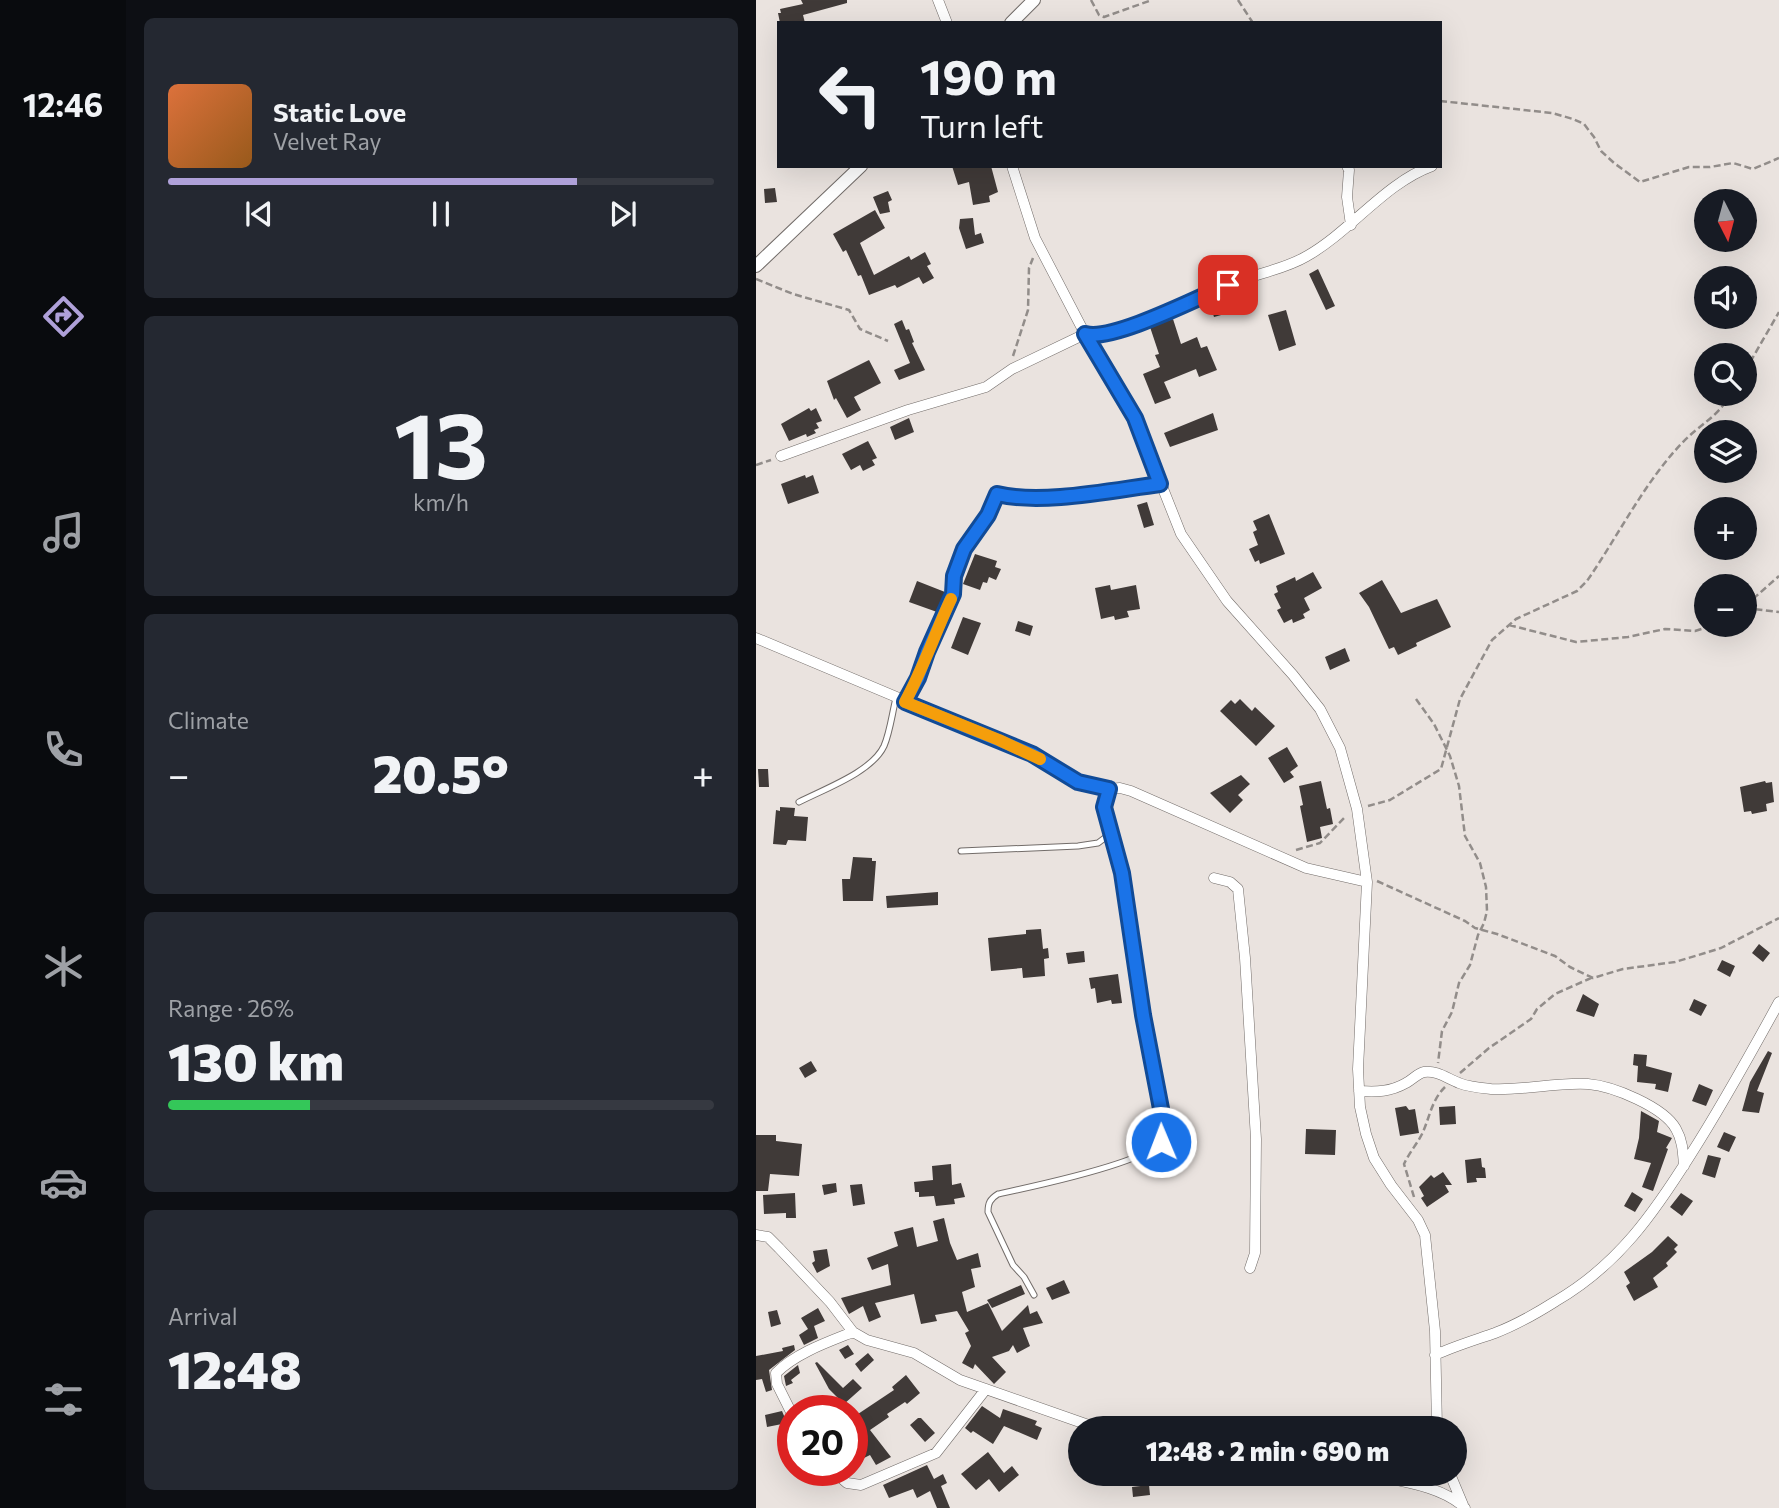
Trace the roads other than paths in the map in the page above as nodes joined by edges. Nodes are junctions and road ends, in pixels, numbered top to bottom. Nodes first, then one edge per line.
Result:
1 (938, 0) edge
2 (1034, 0) edge
3 (946, 21) edge
4 (1013, 21) edge
5 (859, 168) edge
6 (1013, 168) edge
7 (1348, 168) edge
8 (1428, 168) edge
9 (1351, 225) junction
10 (756, 266) edge
11 (1085, 334) junction
12 (781, 456) road end
13 (1160, 484) junction
14 (997, 494) joint
15 (756, 638) edge
16 (901, 700) junction
17 (1109, 789) junction
18 (799, 802) dead end
19 (1109, 828) junction
20 (961, 850) dead end
21 (1366, 877) junction
22 (1214, 878) dead end
23 (1779, 1002) edge
24 (1359, 1091) junction
25 (1684, 1166) junction
26 (756, 1235) edge
27 (1250, 1269) dead end
28 (1034, 1295) dead end
29 (853, 1332) junction
30 (1435, 1355) junction
31 (986, 1389) junction
32 (782, 1395) edge
33 (1437, 1416) edge
34 (1068, 1418) edge
35 (868, 1482) edge
36 (1414, 1486) edge
37 (1455, 1486) edge
38 (1464, 1507) edge

1 - 3 street
2 - 4 street
5 - 10 street
6 - 11 street
7 - 9 street
8 - 9 street
9 - 11 street
11 - 12 street
11 - 13 street
13 - 14 lane
13 - 21 street
14 - 16 street
15 - 16 street
16 - 17 street
16 - 18 lane
17 - 19 lane
17 - 21 street
19 - 20 lane
19 - 28 lane
21 - 24 street
22 - 27 street
23 - 25 street
24 - 25 street
24 - 30 street
25 - 30 street
26 - 29 street
29 - 31 street
29 - 32 street
30 - 33 street
31 - 34 street
31 - 35 street
36 - 38 street
37 - 38 street

